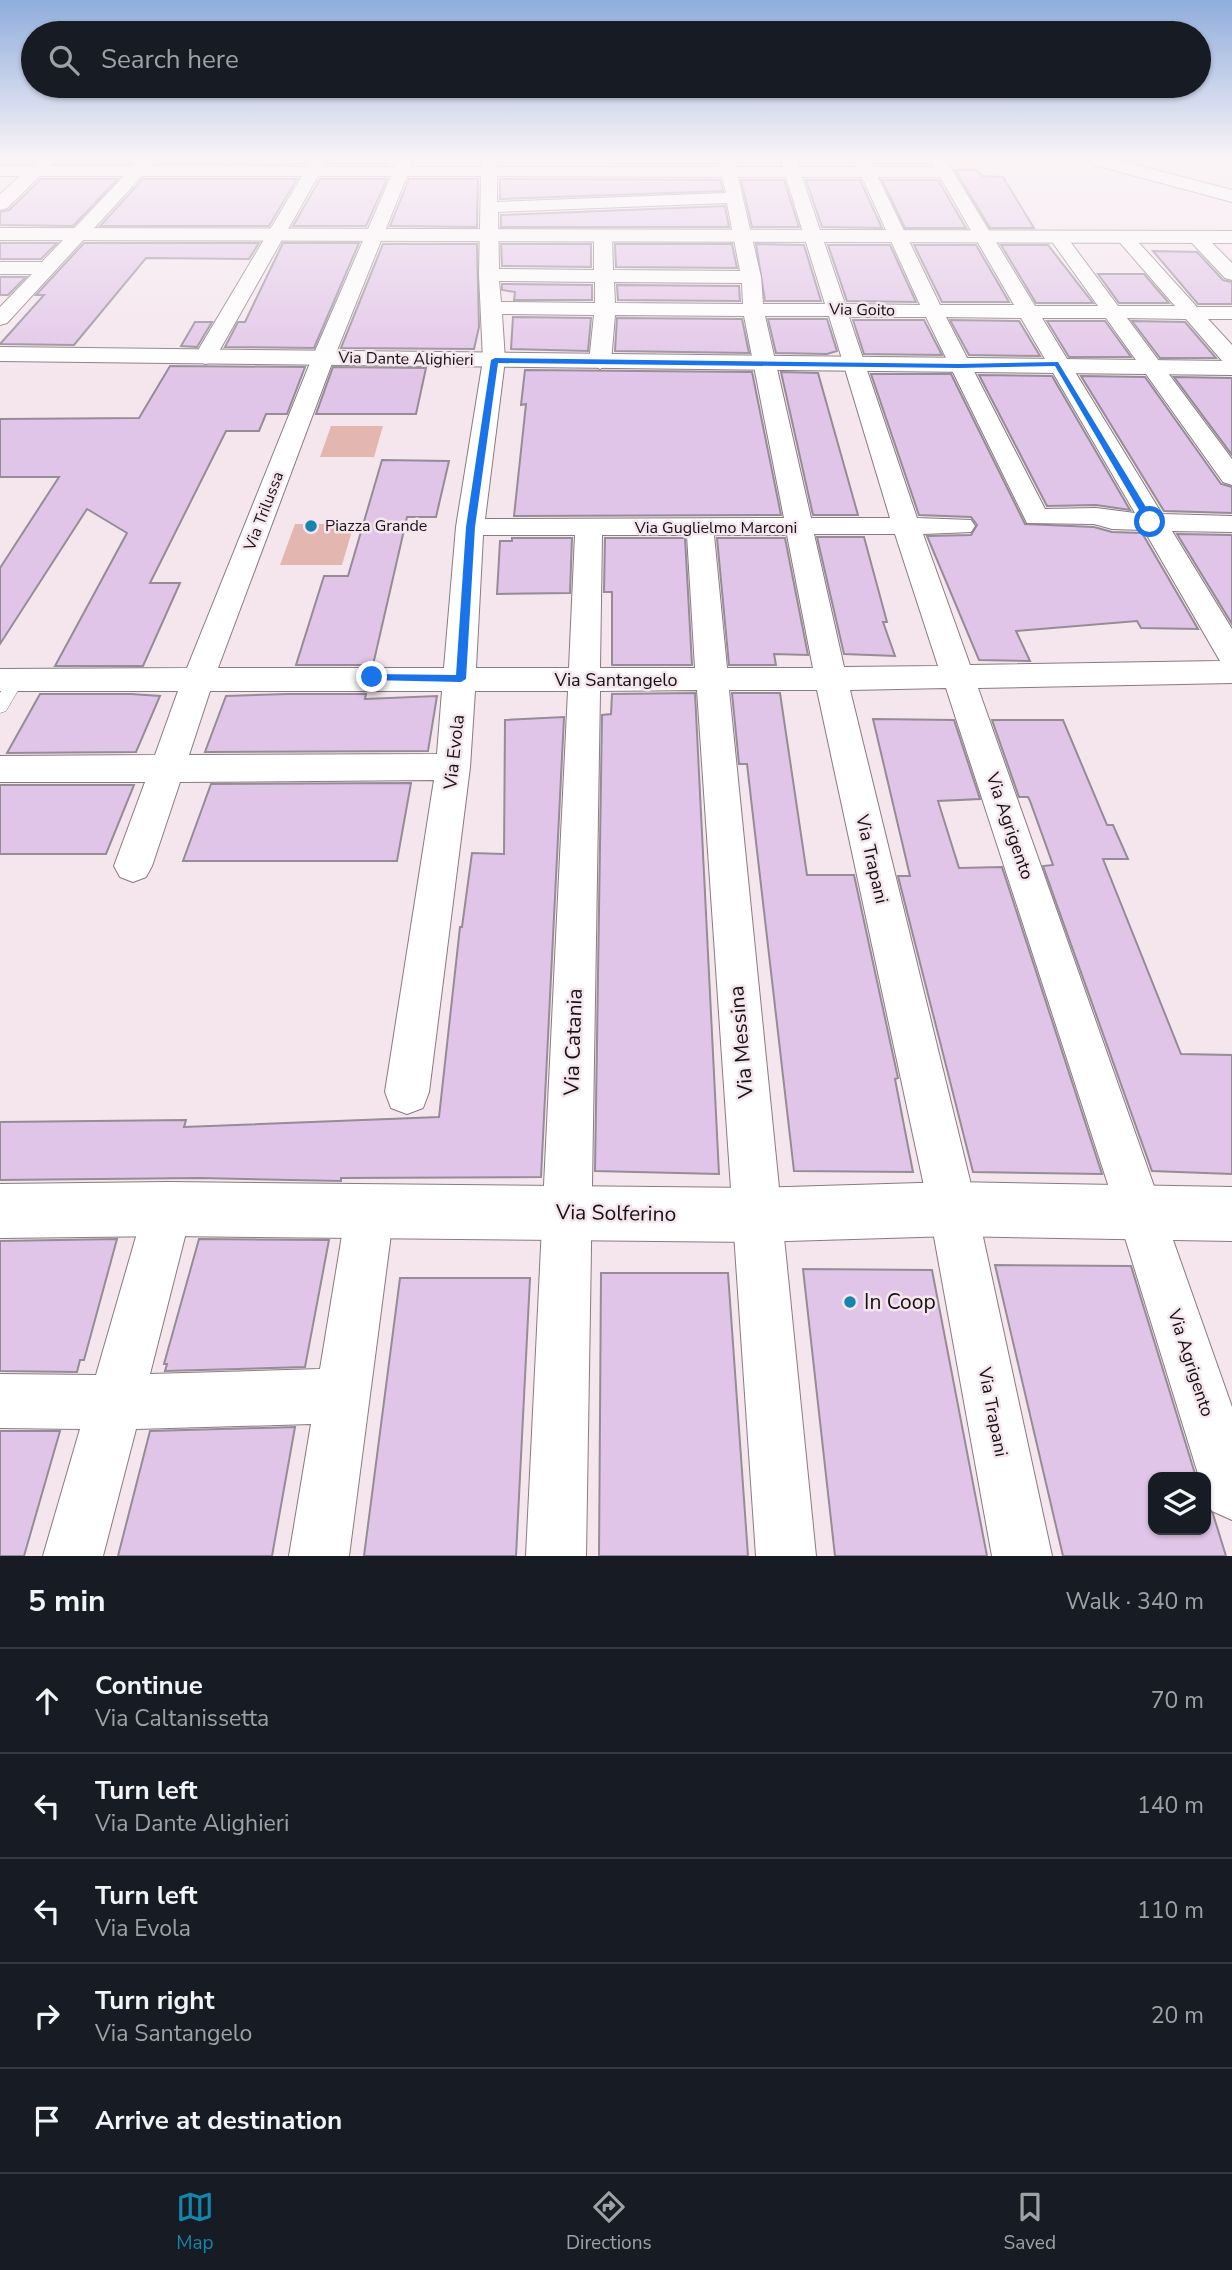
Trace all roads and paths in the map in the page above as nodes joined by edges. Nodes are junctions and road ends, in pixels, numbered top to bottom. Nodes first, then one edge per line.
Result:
1 (374, 233) edge
2 (400, 233) edge
3 (491, 233) edge
4 (589, 233) edge
5 (742, 233) edge
6 (813, 233) edge
7 (896, 233) edge
8 (980, 233) edge
9 (0, 234) edge
10 (79, 234) junction
11 (274, 234) junction
12 (609, 235) junction
13 (373, 236) junction
14 (743, 236) junction
15 (814, 236) junction
16 (898, 236) junction
17 (982, 236) junction
18 (1057, 236) junction
19 (1124, 237) junction
20 (1196, 237) junction
21 (1232, 237) edge
22 (0, 268) edge
23 (45, 268) junction
24 (1232, 274) edge
25 (489, 275) junction
26 (604, 276) junction
27 (752, 293) junction
28 (8, 300) edge
29 (491, 308) junction
30 (605, 308) junction
31 (836, 310) junction
32 (1024, 310) junction
33 (934, 311) junction
34 (1114, 311) junction
35 (1191, 312) junction
36 (1232, 313) edge
37 (0, 319) edge
38 (0, 354) edge
39 (205, 357) junction
40 (323, 358) junction
41 (1232, 358) edge
42 (495, 360) junction
43 (600, 362) junction
44 (765, 364) junction
45 (1058, 364) junction
46 (854, 365) junction
47 (959, 366) junction
48 (1153, 367) junction
49 (1232, 368) edge
50 (1232, 478) edge
51 (1150, 522) junction
52 (1232, 524) edge
53 (961, 526) dead end
54 (470, 527) junction
55 (589, 527) junction
56 (700, 528) junction
57 (907, 528) junction
58 (799, 529) junction
59 (1232, 655) edge
60 (1232, 672) edge
61 (959, 674) junction
62 (461, 679) junction
63 (710, 679) junction
64 (831, 679) junction
65 (198, 680) junction
66 (584, 681) junction
67 (5, 689) edge
68 (453, 767) junction
69 (170, 768) junction
70 (0, 769) edge
71 (133, 866) dead end
72 (408, 1092) dead end
73 (168, 1209) junction
74 (953, 1209) junction
75 (0, 1211) edge
76 (369, 1212) junction
77 (568, 1212) junction
78 (1141, 1212) junction
79 (1232, 1214) edge
80 (755, 1215) junction
81 (343, 1396) junction
82 (0, 1401) edge
83 (117, 1402) junction
84 (1232, 1491) edge
85 (73, 1556) edge
86 (319, 1556) edge
87 (556, 1556) edge
88 (786, 1556) edge
89 (1022, 1556) edge

1 - 13 street, Via Trilussa
2 - 13 street
3 - 25 street, Via Evola
4 - 12 street
5 - 14 street, Via Trapani
6 - 15 street, Via Agrigento
7 - 16 street
8 - 17 street
9 - 10 street
10 - 11 street
10 - 23 street
11 - 13 street
11 - 39 street
12 - 14 street
12 - 26 street
13 - 40 street, Via Trilussa
14 - 15 street
14 - 27 street, Via Trapani
15 - 16 street
15 - 31 street, Via Agrigento
16 - 17 street
16 - 33 street
17 - 18 street
17 - 32 street
18 - 19 street
18 - 34 street
19 - 20 street
19 - 35 street
20 - 21 street
20 - 24 street
22 - 23 street
23 - 28 street
25 - 26 street
25 - 29 street, Via Evola
26 - 27 street
26 - 30 street
27 - 30 street, Via Goito
27 - 31 street, Via Goito
27 - 44 street, Via Trapani
28 - 37 street
29 - 30 street, Via Goito
29 - 42 street, Via Evola
30 - 43 street
31 - 33 street, Via Goito
31 - 46 street, Via Agrigento
32 - 33 street, Via Goito
32 - 34 street, Via Goito
32 - 45 street
33 - 47 street
34 - 35 street, Via Goito
34 - 48 street
35 - 36 street, Via Goito
35 - 41 street
38 - 39 street, Via Dante Alighieri
39 - 40 street, Via Dante Alighieri
40 - 42 street, Via Dante Alighieri
40 - 65 street, Via Trilussa
42 - 43 street, Via Dante Alighieri
42 - 54 street, Via Evola
43 - 44 street, Via Dante Alighieri
44 - 46 street, Via Dante Alighieri
44 - 58 street, Via Trapani
45 - 47 street, Via Dante Alighieri
45 - 48 street, Via Dante Alighieri
45 - 51 street
46 - 47 street, Via Dante Alighieri
46 - 57 street, Via Agrigento
47 - 51 street
48 - 49 street, Via Dante Alighieri
48 - 50 street
51 - 52 street
51 - 59 street
53 - 57 street, Via Guglielmo Marconi
54 - 55 street, Via Guglielmo Marconi
54 - 62 street, Via Evola
55 - 56 street, Via Guglielmo Marconi
55 - 66 street, Via Catania
56 - 58 street, Via Guglielmo Marconi
56 - 63 street, Via Messina
57 - 58 street, Via Guglielmo Marconi
57 - 61 street, Via Agrigento
58 - 64 street, Via Trapani
60 - 61 street, Via Santangelo
61 - 64 street, Via Santangelo
61 - 78 street, Via Agrigento
62 - 65 street, Via Santangelo
62 - 66 street, Via Santangelo
62 - 68 street, Via Evola
63 - 64 street, Via Santangelo
63 - 66 street, Via Santangelo
63 - 80 street, Via Messina
64 - 74 street, Via Trapani
65 - 67 street, Via Santangelo
65 - 69 street, Via Trilussa
66 - 77 street, Via Catania
68 - 69 street
68 - 72 street, Via Evola
69 - 70 street
69 - 71 street, Via Trilussa
73 - 75 street, Via Solferino
73 - 76 street, Via Solferino
73 - 83 street
74 - 78 street, Via Solferino
74 - 80 street, Via Solferino
74 - 89 street, Via Trapani
76 - 77 street, Via Solferino
76 - 81 street
77 - 80 street, Via Solferino
77 - 87 street, Via Catania
78 - 79 street, Via Solferino
78 - 84 street, Via Agrigento
80 - 88 street, Via Messina
81 - 83 street
81 - 86 street
82 - 83 street
83 - 85 street

